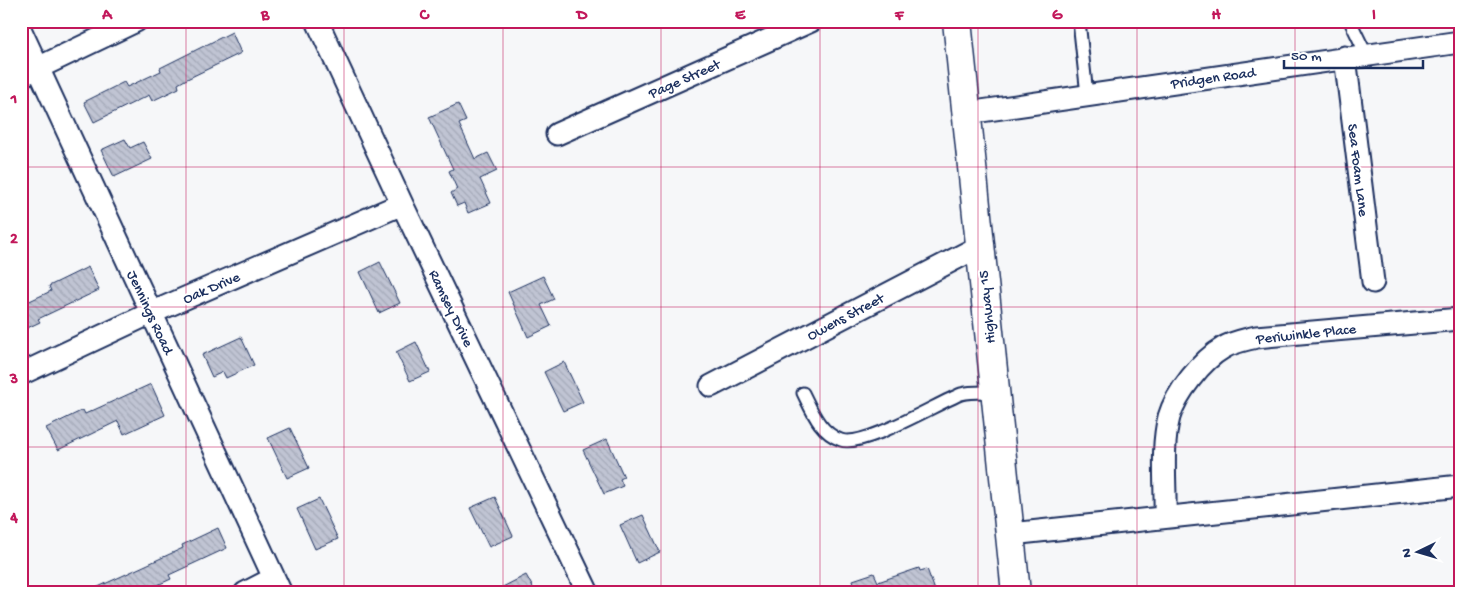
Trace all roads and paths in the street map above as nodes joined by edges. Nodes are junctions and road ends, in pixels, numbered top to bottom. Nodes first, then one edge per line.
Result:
1 (136, 21) edge
2 (317, 21) edge
3 (811, 21) edge
4 (957, 21) edge
5 (1079, 21) edge
6 (1350, 21) edge
7 (21, 31) edge
8 (1460, 42) edge
9 (1366, 54) junction
10 (1345, 57) junction
11 (30, 72) edge
12 (1087, 95) junction
13 (967, 113) junction
14 (556, 134) dead end
15 (402, 204) junction
16 (980, 246) junction
17 (1373, 282) dead end
18 (151, 314) junction
19 (1460, 320) edge
20 (21, 374) edge
21 (711, 386) dead end
22 (995, 392) junction
23 (804, 393) dead end
24 (1460, 486) edge
25 (1166, 517) junction
26 (1011, 534) junction
27 (278, 585) edge
28 (244, 593) edge
29 (588, 593) edge
30 (1016, 593) edge

1 - 11 street
2 - 15 street, Ramsey Drive
3 - 14 street, Page Street
4 - 13 main road, Highway 15
5 - 12 lane
6 - 9 lane
7 - 11 street, Jennings Road
8 - 9 street, Pridgen Road
9 - 10 street, Pridgen Road
10 - 12 street, Pridgen Road
10 - 17 street, Sea Foam Lane
11 - 18 street, Jennings Road
12 - 13 street, Pridgen Road
13 - 16 main road, Highway 15
15 - 18 street, Oak Drive
15 - 29 street, Ramsey Drive
16 - 21 street, Owens Street
16 - 22 main road, Highway 15
18 - 20 street, Oak Drive
18 - 27 street, Jennings Road
19 - 25 street, Periwinkle Place
22 - 23 lane
22 - 26 main road, Highway 15
24 - 25 street
25 - 26 street
26 - 30 main road, Highway 15
27 - 28 street

